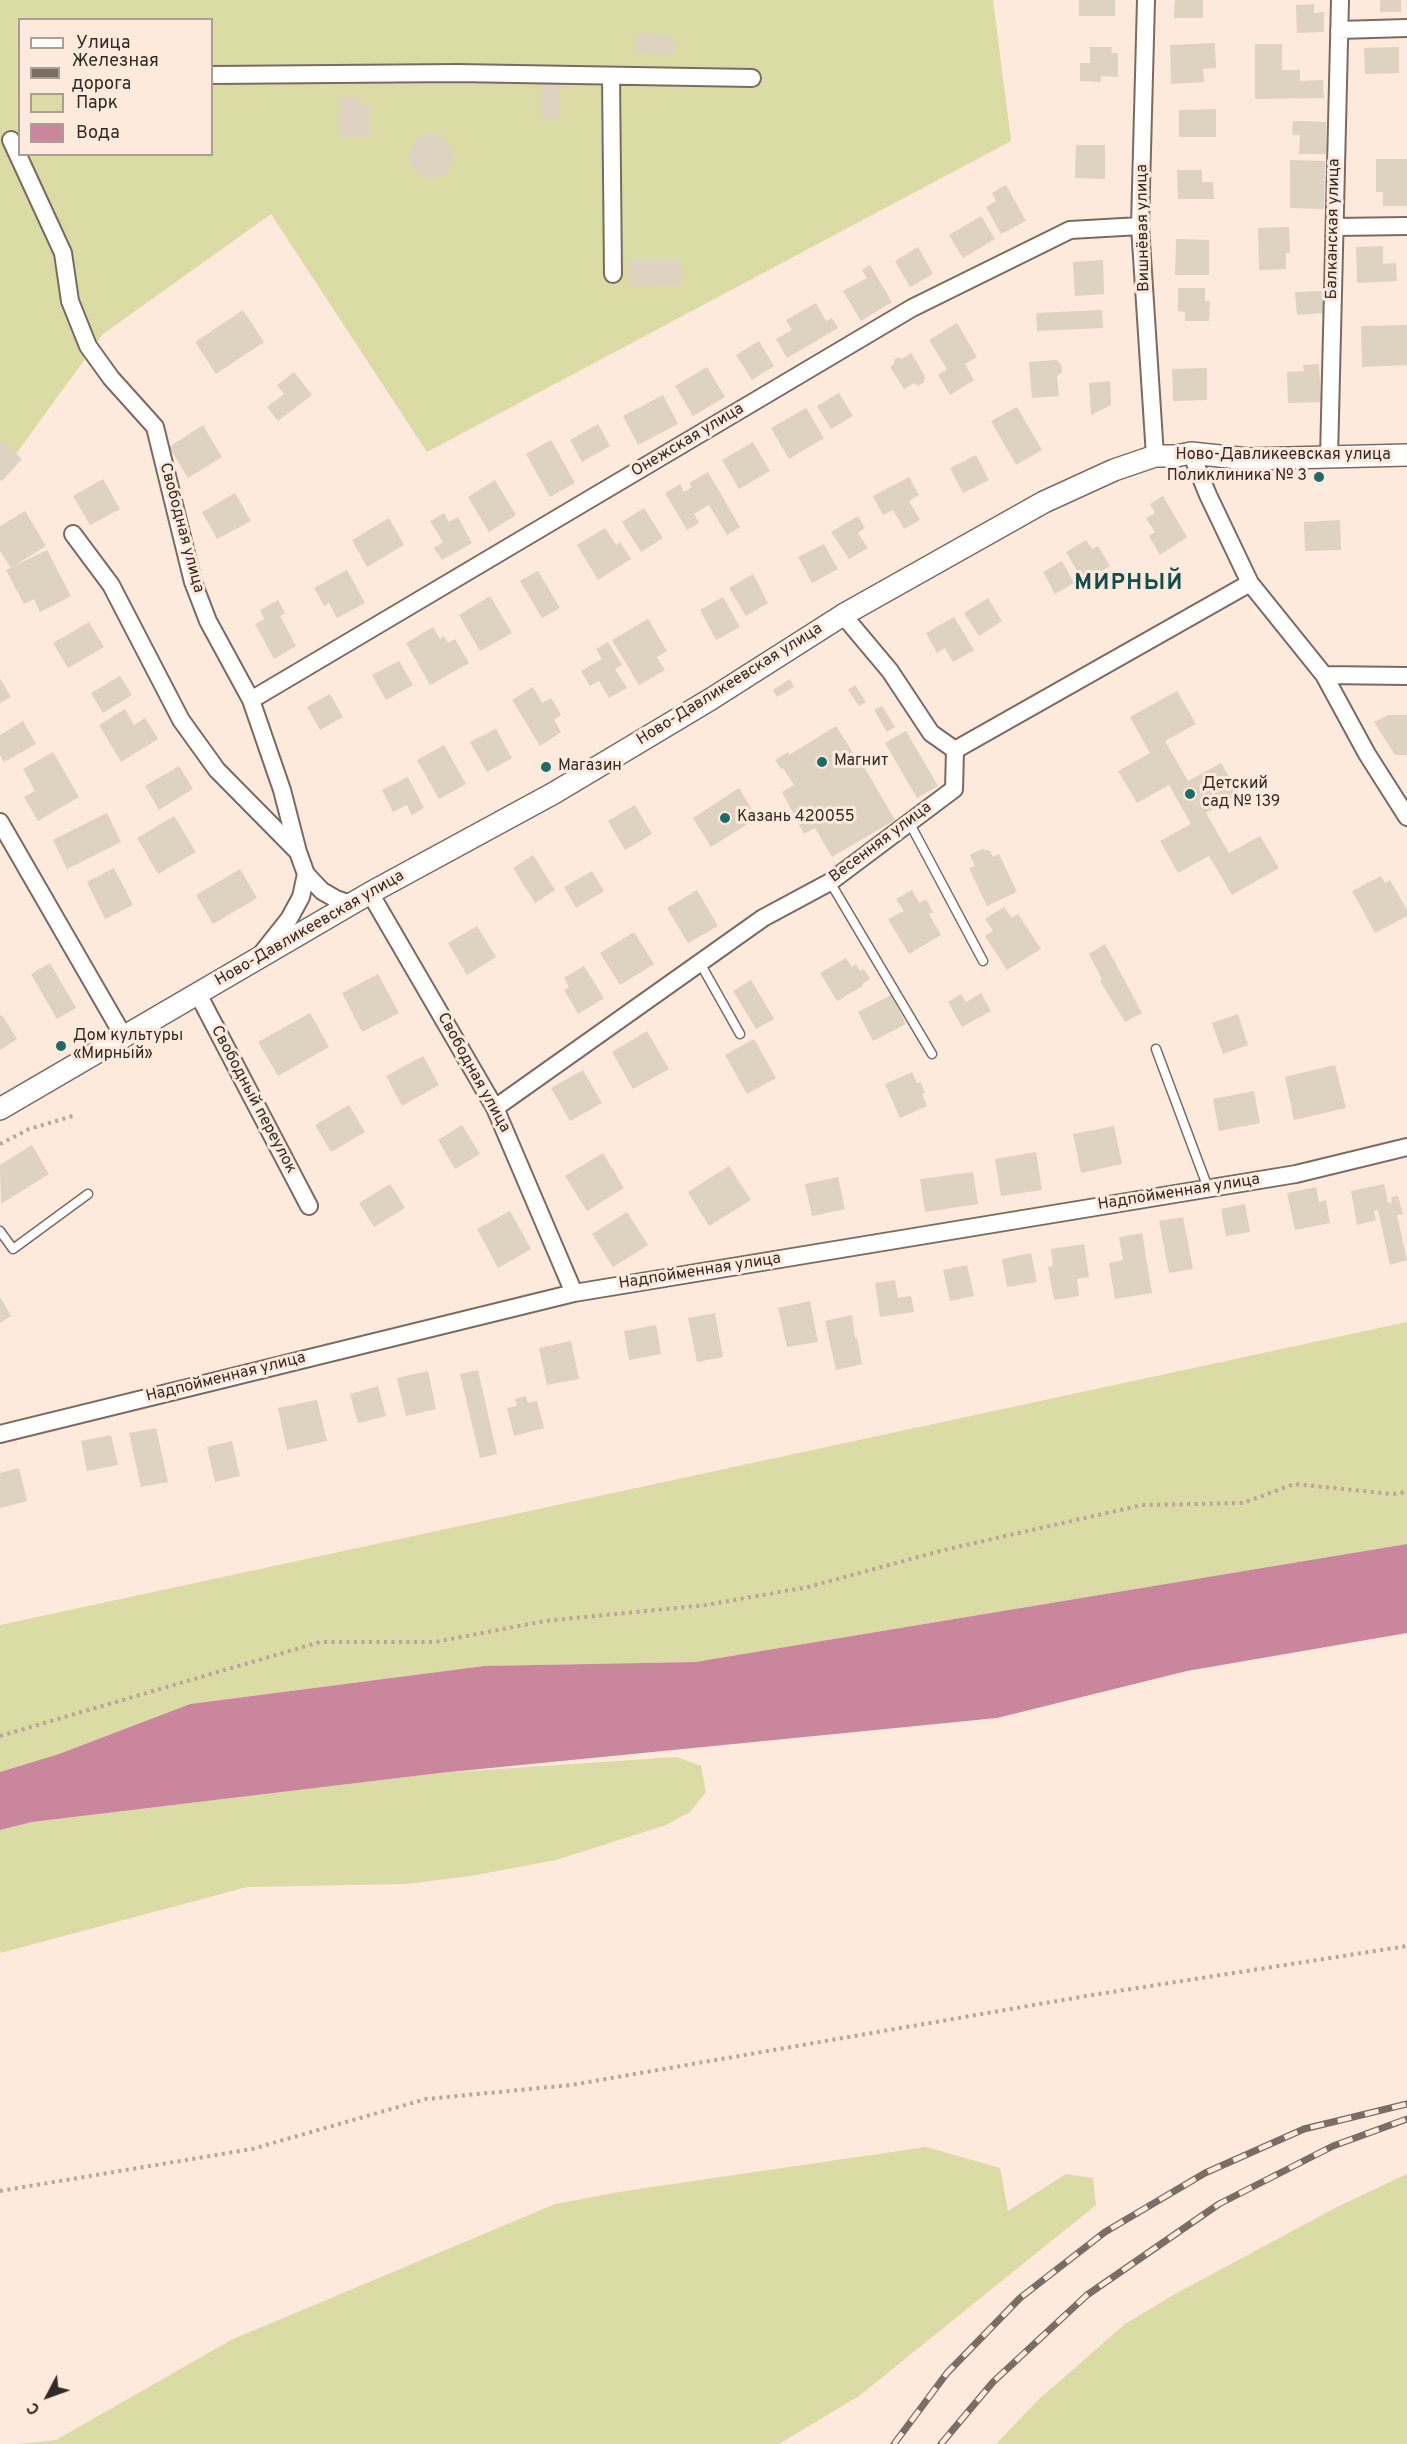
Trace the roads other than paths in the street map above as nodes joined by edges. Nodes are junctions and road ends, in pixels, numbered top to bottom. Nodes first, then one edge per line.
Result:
1 (1146, 0) edge
2 (1340, 0) edge
3 (1407, 28) edge
4 (1339, 30) junction
5 (213, 75) edge
6 (610, 76) junction
7 (752, 78) dead end
8 (10, 139) edge
9 (1140, 226) junction
10 (1407, 226) edge
11 (1335, 227) junction
12 (613, 274) dead end
13 (1191, 453) junction
14 (1407, 455) edge
15 (1155, 456) junction
16 (1329, 458) junction
17 (73, 534) dead end
18 (1250, 583) junction
19 (843, 615) junction
20 (1324, 675) junction
21 (1407, 676) edge
22 (251, 700) junction
23 (954, 750) junction
24 (1407, 816) edge
25 (909, 822) junction
26 (2, 832) edge
27 (298, 852) junction
28 (306, 874) junction
29 (830, 882) junction
30 (370, 893) junction
31 (351, 904) junction
32 (258, 958) junction
33 (983, 961) dead end
34 (700, 963) junction
35 (198, 994) junction
36 (740, 1034) dead end
37 (124, 1037) junction
38 (1156, 1049) dead end
39 (932, 1054) dead end
40 (495, 1108) junction
41 (0, 1109) edge
42 (1407, 1147) edge
43 (1208, 1188) junction
44 (88, 1194) dead end
45 (309, 1206) dead end
46 (0, 1231) edge
47 (574, 1293) junction
48 (0, 1434) edge

1 - 9 street, Вишнёвая улица
2 - 4 street, Балканская улица
3 - 4 street
4 - 11 street, Балканская улица
5 - 6 street
6 - 7 street
6 - 12 street
8 - 22 street, Свободная улица
9 - 15 street, Вишнёвая улица
9 - 22 street, Онежская улица
10 - 11 street
11 - 16 street, Балканская улица
13 - 15 street, Ново-Давликеевская улица
13 - 16 street, Ново-Давликеевская улица
13 - 18 street
14 - 16 street, Ново-Давликеевская улица
15 - 19 street, Ново-Давликеевская улица
17 - 27 street
18 - 20 street
18 - 23 street
19 - 23 street
19 - 30 street, Ново-Давликеевская улица
20 - 21 street
20 - 24 street
22 - 27 street, Свободная улица
23 - 25 street, Весенняя улица
25 - 29 street, Весенняя улица
25 - 33 lane
26 - 37 street
27 - 28 street, Свободная улица
28 - 31 street
28 - 32 street
29 - 34 street, Весенняя улица
29 - 39 lane
30 - 31 street, Ново-Давликеевская улица
30 - 40 street, Свободная улица
31 - 32 street, Ново-Давликеевская улица
32 - 35 street, Ново-Давликеевская улица
34 - 36 lane
34 - 40 street, Весенняя улица
35 - 37 street, Ново-Давликеевская улица
35 - 45 street, Свободный переулок
37 - 41 street, Ново-Давликеевская улица
38 - 43 lane
40 - 47 street, Свободная улица
42 - 43 street, Надпойменная улица
43 - 47 street, Надпойменная улица
44 - 46 lane
47 - 48 street, Надпойменная улица

